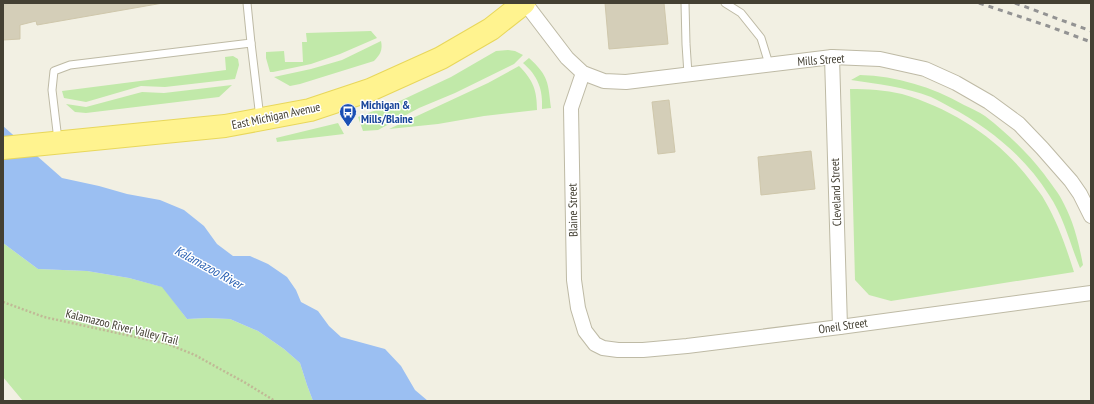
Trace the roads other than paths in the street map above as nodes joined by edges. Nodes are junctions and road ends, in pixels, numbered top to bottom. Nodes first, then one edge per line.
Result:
1 (247, 3) edge
2 (524, 3) edge
3 (685, 3) edge
4 (725, 3) edge
5 (251, 42) junction
6 (832, 57) junction
7 (769, 64) junction
8 (583, 73) junction
9 (688, 74) junction
10 (260, 120) junction
11 (58, 142) junction
12 (3, 148) edge
13 (1091, 216) edge
14 (1091, 293) edge
15 (840, 327) junction
16 (594, 344) joint

1 - 5 lane
2 - 8 street, Mills Street
2 - 10 main road, East Michigan Avenue
3 - 9 lane
4 - 7 lane
5 - 10 lane
5 - 11 lane
6 - 7 street, Mills Street
6 - 13 street, Mills Street
6 - 15 street, Cleveland Street
7 - 9 street, Mills Street
8 - 9 street, Mills Street
8 - 16 street, Blaine Street
10 - 11 main road, East Michigan Avenue
11 - 12 main road, East Michigan Avenue
14 - 15 street, Oneil Street
15 - 16 street, Oneil Street

